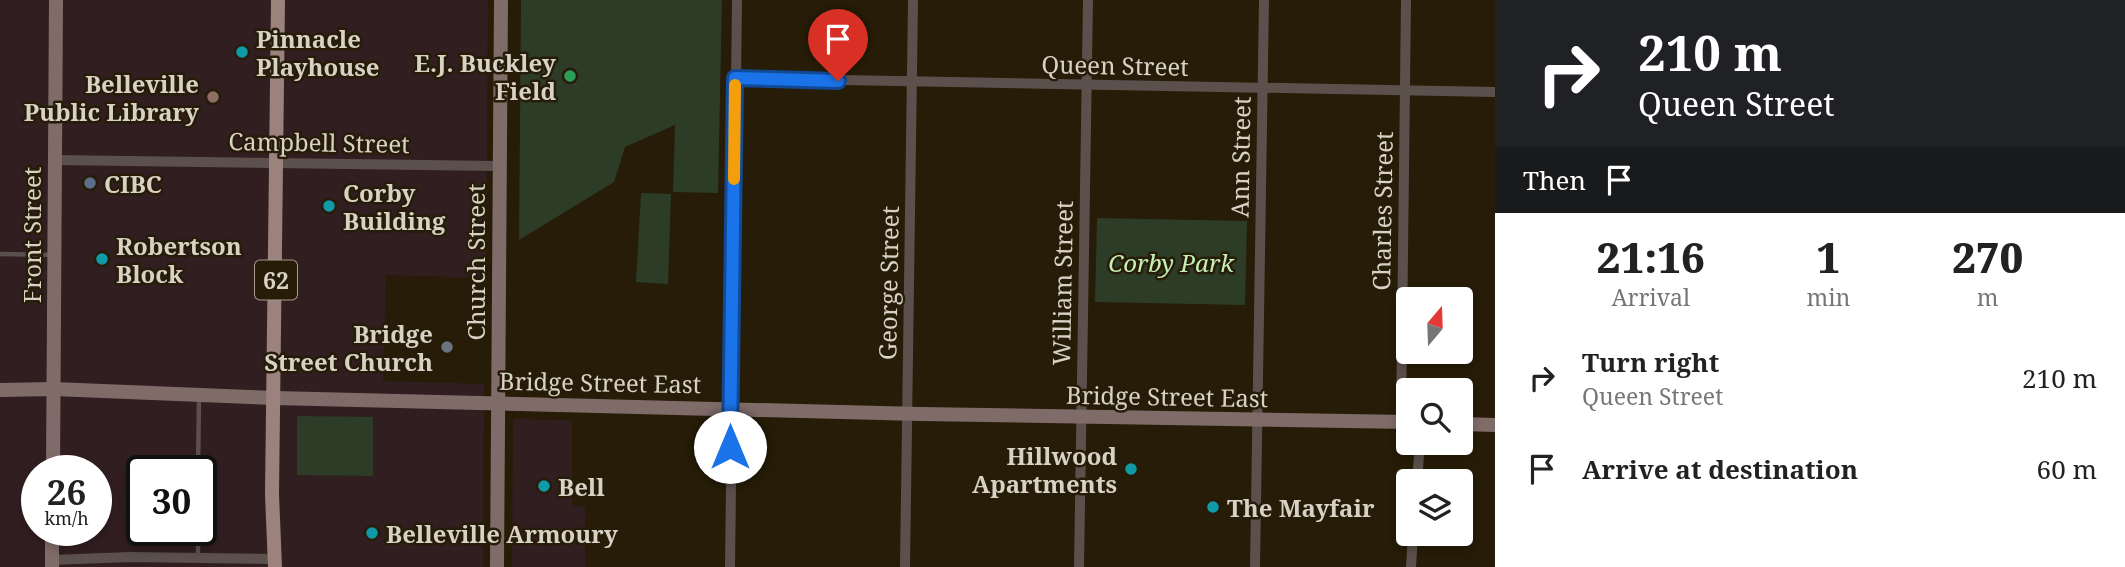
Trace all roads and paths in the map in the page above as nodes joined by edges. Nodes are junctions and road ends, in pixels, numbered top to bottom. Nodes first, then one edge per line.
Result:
1 (56, 0) edge
2 (278, 0) edge
3 (501, 0) edge
4 (737, 0) edge
5 (913, 0) edge
6 (1088, 0) edge
7 (1264, 0) edge
8 (1406, 0) edge
9 (735, 78) junction
10 (912, 82) junction
11 (1086, 86) junction
12 (1262, 88) junction
13 (1405, 91) junction
14 (1495, 92) edge
15 (54, 160) junction
16 (277, 162) junction
17 (498, 166) junction
18 (0, 254) edge
19 (54, 255) junction
20 (1405, 378) edge
21 (54, 389) junction
22 (0, 390) edge
23 (199, 395) junction
24 (275, 398) junction
25 (498, 402) junction
26 (730, 408) junction
27 (907, 414) junction
28 (1081, 417) junction
29 (1256, 421) junction
30 (1396, 422) edge
31 (1473, 424) edge
32 (1495, 425) edge
33 (53, 455) edge
34 (198, 455) edge
35 (198, 546) edge
36 (1412, 546) edge
37 (198, 558) junction
38 (52, 563) edge
39 (274, 563) edge
40 (497, 567) edge
41 (730, 567) edge
42 (905, 567) edge
43 (1079, 567) edge
44 (1255, 567) edge
45 (1411, 567) edge

1 - 15 street, Front Street
2 - 16 main road, 62
3 - 17 street, Church Street
4 - 9 street
5 - 10 street, George Street
6 - 11 street, William Street
7 - 12 street, Ann Street
8 - 13 street, Charles Street
9 - 10 street, Queen Street
9 - 26 street
10 - 11 street, Queen Street
10 - 27 street, George Street
11 - 12 street, Queen Street
11 - 28 street, William Street
12 - 13 street, Queen Street
12 - 29 street, Ann Street
13 - 14 street, Queen Street
13 - 20 street, Charles Street
15 - 16 street, Campbell Street
15 - 19 street, Front Street
16 - 17 street, Campbell Street
16 - 24 main road, 62
17 - 25 street, Church Street
18 - 19 lane
19 - 21 street, Front Street
21 - 22 street, Bridge Street East
21 - 23 street, Bridge Street East
21 - 33 street, Front Street
23 - 24 street, Bridge Street East
23 - 34 lane
24 - 25 street, Bridge Street East
24 - 39 main road, 62
25 - 26 street, Bridge Street East
25 - 40 street, Church Street
26 - 27 street, Bridge Street East
26 - 41 street
27 - 28 street, Bridge Street East
27 - 42 street, George Street
28 - 29 street, Bridge Street East
28 - 43 street, William Street
29 - 30 street, Bridge Street East
29 - 44 street, Ann Street
31 - 32 street
35 - 37 lane
36 - 45 street
37 - 38 street
37 - 39 street

